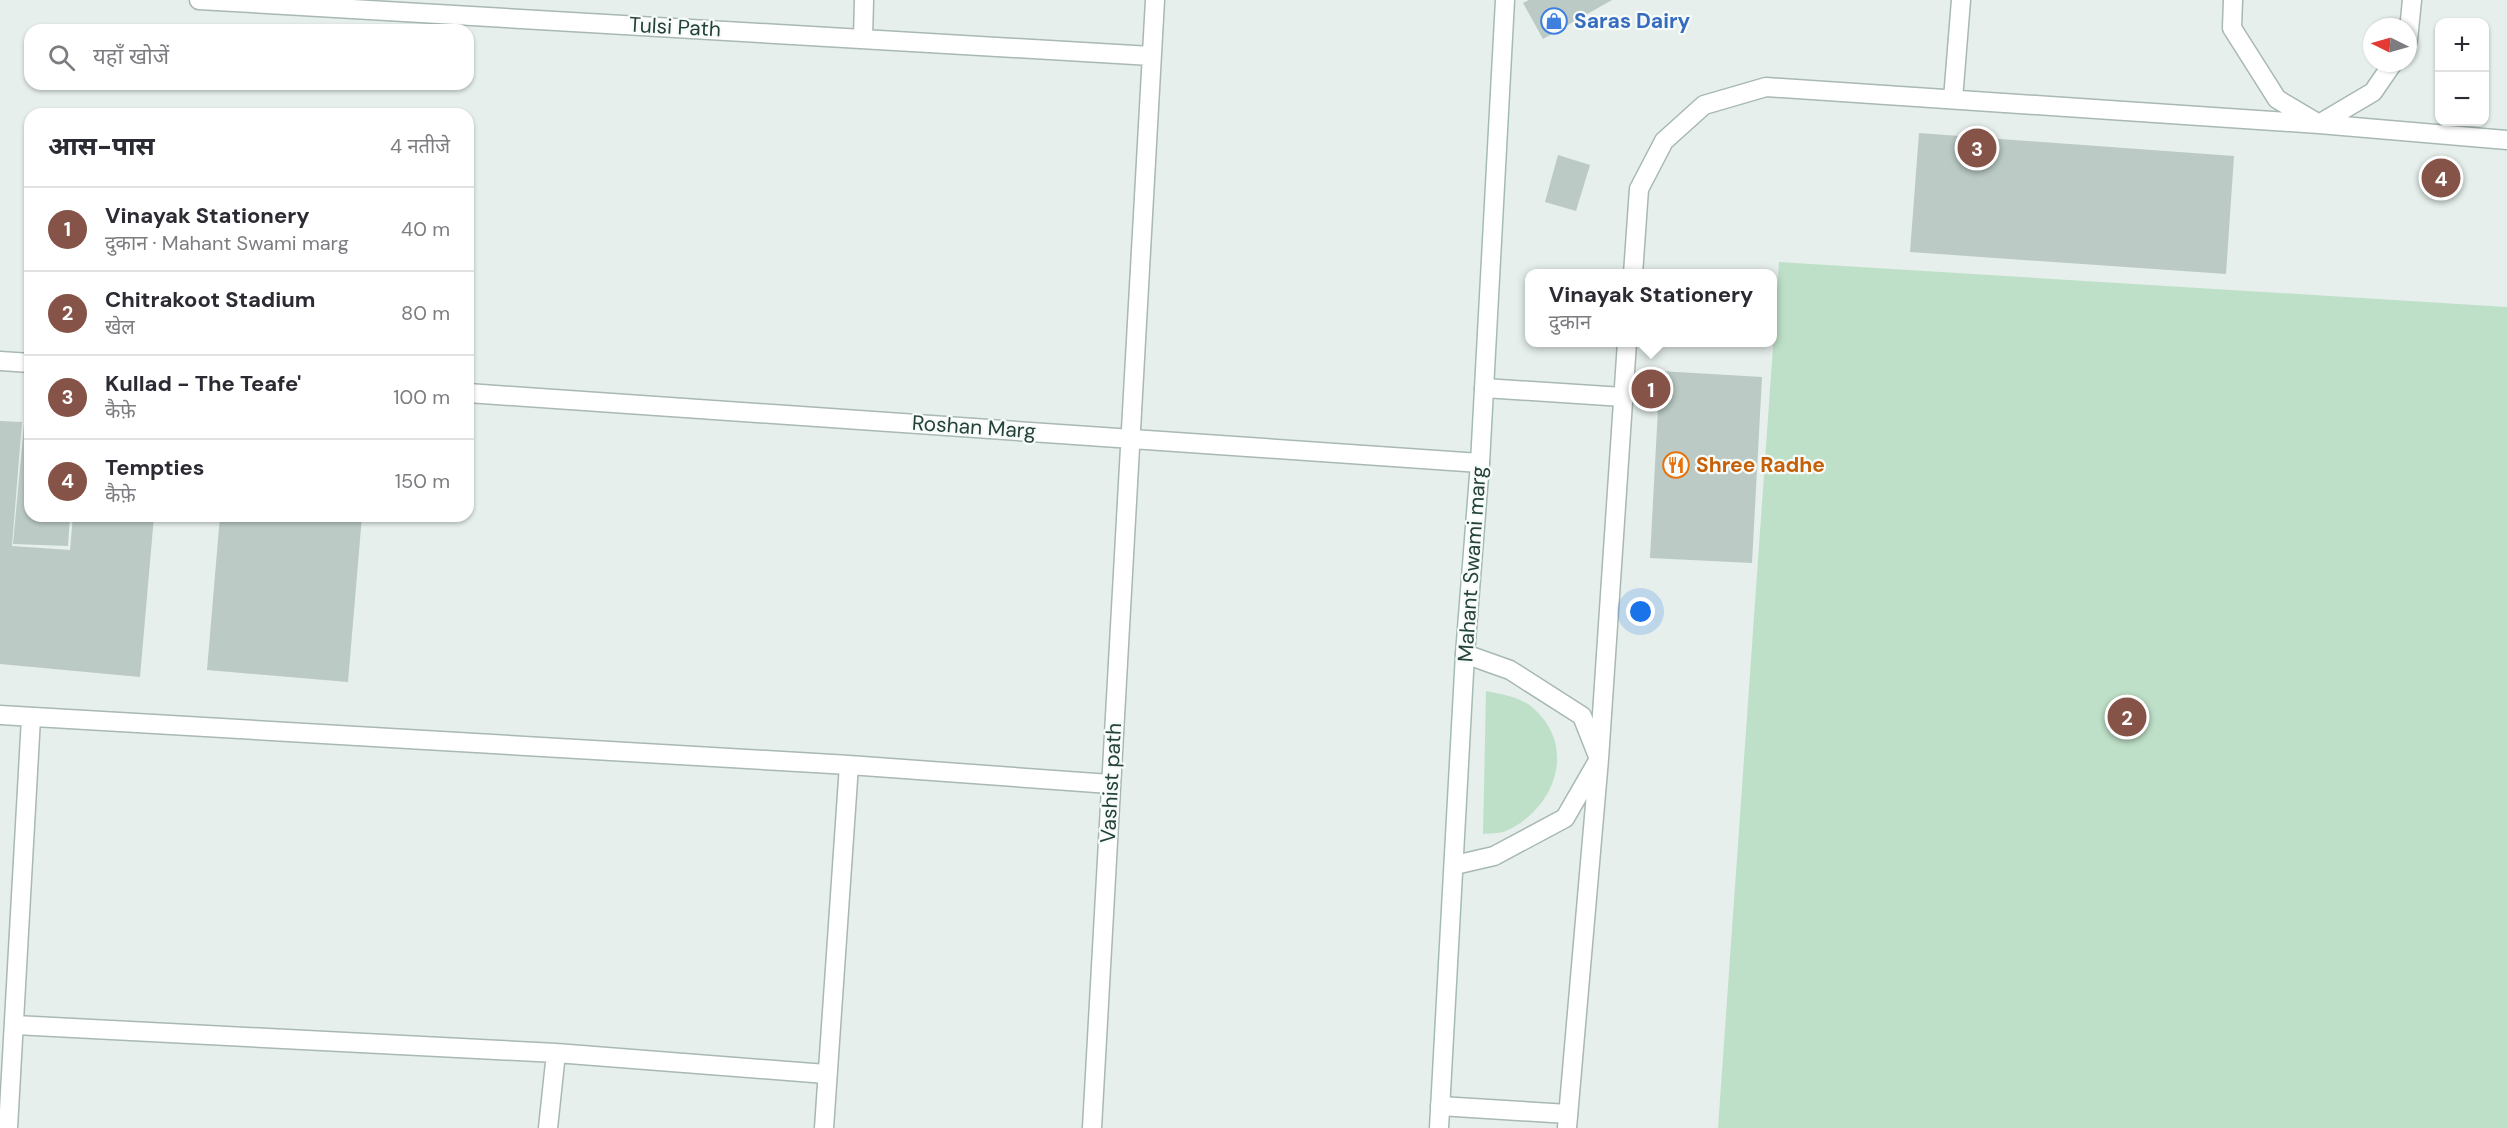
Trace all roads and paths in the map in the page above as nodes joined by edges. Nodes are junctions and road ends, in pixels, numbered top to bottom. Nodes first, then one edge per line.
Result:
1 (199, 0) edge
2 (864, 0) edge
3 (1155, 0) edge
4 (1505, 0) edge
5 (1961, 0) edge
6 (2233, 0) edge
7 (2412, 0) edge
8 (2410, 18) edge
9 (862, 38) junction
10 (1151, 56) junction
11 (2387, 72) edge
12 (1953, 99) junction
13 (2319, 124) junction
14 (2507, 140) edge
15 (1633, 269) edge
16 (1627, 347) edge
17 (0, 361) edge
18 (24, 363) edge
19 (1484, 388) junction
20 (474, 393) edge
21 (1623, 396) junction
22 (1130, 438) junction
23 (1480, 464) junction
24 (1465, 654) junction
25 (0, 715) edge
26 (31, 718) junction
27 (1599, 759) junction
28 (849, 765) junction
29 (1110, 784) junction
30 (1455, 865) junction
31 (15, 1025) junction
32 (556, 1053) junction
33 (826, 1074) junction
34 (1440, 1106) junction
35 (1568, 1121) edge
36 (8, 1128) edge
37 (548, 1128) edge
38 (824, 1128) edge
39 (1092, 1128) edge
40 (1439, 1128) edge

1 - 9 street, Tulsi Path
2 - 9 street
3 - 10 street, Vashist path
4 - 19 street, Mahant Swami marg
5 - 12 street
6 - 13 street
7 - 8 street
9 - 10 street, Tulsi Path
10 - 22 street, Vashist path
11 - 13 street
12 - 13 street
12 - 15 street
13 - 14 street
16 - 21 street
17 - 18 street
19 - 21 street
19 - 23 street, Mahant Swami marg
20 - 22 street, Roshan Marg
21 - 27 street
22 - 23 street, Roshan Marg
22 - 29 street, Vashist path
23 - 24 street, Mahant Swami marg
24 - 27 street
24 - 30 street, Mahant Swami marg
25 - 26 street
26 - 28 street
26 - 31 street
27 - 30 street
27 - 35 street
28 - 29 street
28 - 33 street
29 - 39 street, Vashist path
30 - 34 street, Mahant Swami marg
31 - 32 street
31 - 36 street
32 - 33 street
32 - 37 street
33 - 38 street
34 - 35 street
34 - 40 street, Mahant Swami marg

